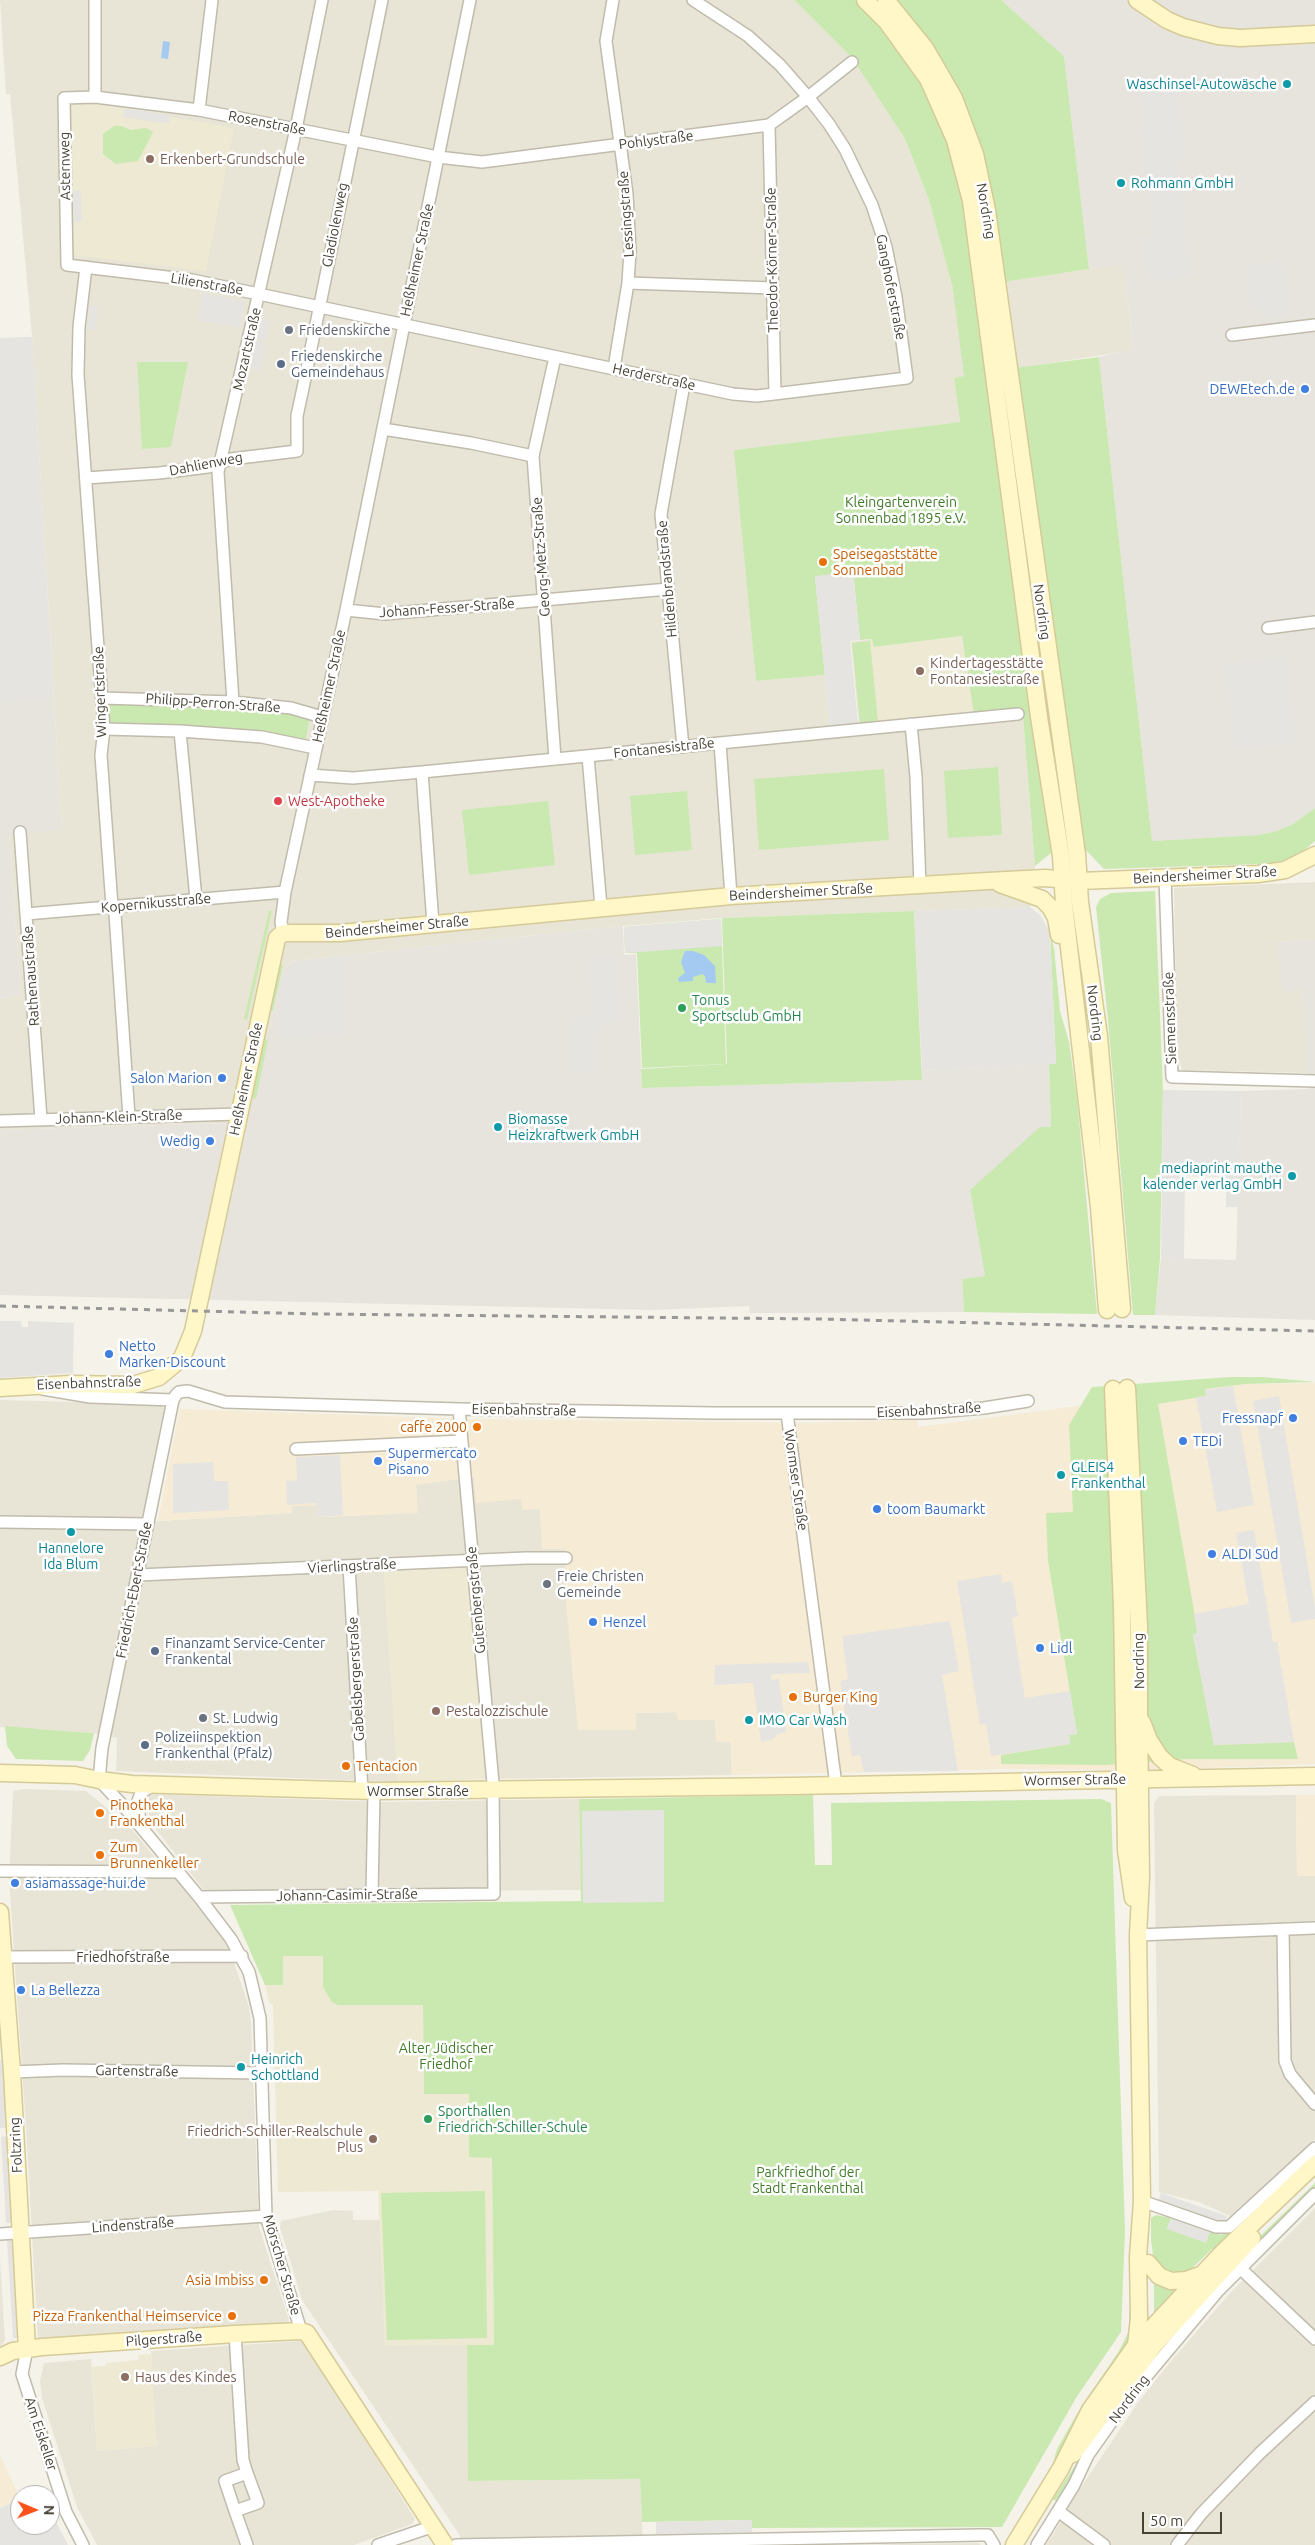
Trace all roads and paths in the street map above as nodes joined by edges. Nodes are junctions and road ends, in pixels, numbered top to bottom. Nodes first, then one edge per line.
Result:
1 (95, 0) edge
2 (212, 0) edge
3 (322, 0) edge
4 (382, 0) edge
5 (470, 0) edge
6 (613, 0) edge
7 (693, 0) edge
8 (866, 0) edge
9 (886, 0) edge
10 (1137, 0) edge
11 (1315, 34) edge
12 (852, 62) dead end
13 (95, 97) junction
14 (808, 97) junction
15 (199, 110) junction
16 (769, 125) junction
17 (296, 129) junction
18 (353, 140) junction
19 (620, 144) junction
20 (438, 157) junction
21 (67, 265) joint
22 (86, 267) junction
23 (628, 283) junction
24 (773, 288) junction
25 (259, 293) junction
26 (319, 306) junction
27 (404, 325) junction
28 (1315, 325) edge
29 (1232, 335) dead end
30 (555, 357) junction
31 (614, 368) junction
32 (907, 378) joint
33 (684, 384) junction
34 (775, 394) junction
35 (383, 429) junction
36 (297, 451) joint
37 (533, 456) junction
38 (220, 462) junction
39 (86, 478) junction
40 (668, 590) junction
41 (544, 601) junction
42 (346, 610) junction
43 (1315, 622) edge
44 (1268, 628) dead end
45 (102, 698) junction
46 (233, 702) junction
47 (1018, 714) dead end
48 (322, 717) junction
49 (911, 724) junction
50 (104, 729) junction
51 (180, 731) junction
52 (720, 743) junction
53 (683, 746) junction
54 (315, 748) junction
55 (588, 756) junction
56 (555, 759) junction
57 (422, 772) junction
58 (310, 775) junction
59 (20, 832) dead end
60 (1313, 860) edge
61 (1164, 877) junction
62 (988, 881) junction
63 (1071, 881) junction
64 (920, 886) junction
65 (285, 892) junction
66 (731, 896) junction
67 (196, 899) junction
68 (112, 906) junction
69 (600, 907) junction
70 (26, 914) junction
71 (433, 924) junction
72 (283, 933) junction
73 (1081, 1048) junction
74 (1315, 1081) edge
75 (239, 1114) junction
76 (130, 1117) junction
77 (41, 1119) junction
78 (0, 1121) edge
79 (176, 1365) joint
80 (27, 1385) junction
81 (0, 1388) edge
82 (173, 1400) junction
83 (1028, 1400) dead end
84 (459, 1409) junction
85 (787, 1413) junction
86 (461, 1441) junction
87 (296, 1449) dead end
88 (0, 1522) edge
89 (147, 1524) junction
90 (566, 1558) dead end
91 (472, 1560) junction
92 (349, 1566) junction
93 (138, 1575) junction
94 (1140, 1712) junction
95 (0, 1773) edge
96 (1315, 1776) edge
97 (1200, 1778) junction
98 (1132, 1779) junction
99 (98, 1780) junction
100 (154, 1784) junction
101 (836, 1785) junction
102 (368, 1791) junction
103 (493, 1791) junction
104 (141, 1826) junction
105 (0, 1872) edge
106 (178, 1872) junction
107 (494, 1894) joint
108 (372, 1895) junction
109 (199, 1897) junction
110 (0, 1912) edge
111 (1315, 1928) edge
112 (1283, 1929) junction
113 (1138, 1935) junction
114 (242, 1956) junction
115 (3, 1957) junction
116 (12, 2072) junction
117 (261, 2074) junction
118 (1315, 2104) edge
119 (1315, 2148) edge
120 (1315, 2164) edge
121 (1315, 2178) edge
122 (1315, 2194) edge
123 (1142, 2201) junction
124 (266, 2216) junction
125 (1142, 2219) junction
126 (0, 2234) edge
127 (21, 2234) junction
128 (1234, 2257) junction
129 (1148, 2262) junction
130 (1200, 2275) junction
131 (1150, 2328) junction
132 (301, 2331) junction
133 (235, 2334) junction
134 (1315, 2339) edge
135 (27, 2349) junction
136 (1141, 2350) junction
137 (0, 2357) edge
138 (1315, 2402) edge
139 (248, 2473) junction
140 (235, 2511) junction
141 (1058, 2511) junction
142 (434, 2526) junction
143 (993, 2542) edge
144 (83, 2545) edge
145 (247, 2545) edge
146 (378, 2545) edge
147 (445, 2545) edge
148 (456, 2545) edge
149 (1014, 2545) edge
150 (1037, 2545) edge
151 (1104, 2545) edge
152 (1177, 2545) edge

1 - 13 street
2 - 15 street
3 - 17 street, Mozartstraße
4 - 18 street, Gladiolenweg
5 - 20 street, Heßheimer Straße
6 - 19 street, Lessingstraße
7 - 14 street, Ganghoferstraße
8 - 63 main road, Nordring
9 - 63 main road, Nordring
10 - 11 main road
12 - 14 street, Pohlystraße
13 - 15 street, Rosenstraße
13 - 21 street, Asternweg
14 - 16 street, Pohlystraße
14 - 32 street, Ganghoferstraße
15 - 17 street, Rosenstraße
16 - 19 street, Pohlystraße
16 - 24 street, Theodor-Körner-Straße
17 - 18 street, Rosenstraße
17 - 25 street, Mozartstraße
18 - 20 street, Rosenstraße
18 - 26 street, Gladiolenweg
19 - 20 street, Pohlystraße
19 - 23 street, Lessingstraße
20 - 27 street, Heßheimer Straße
21 - 22 street, Lilienstraße
22 - 25 street, Lilienstraße
22 - 39 street, Wingertstraße
23 - 24 street
23 - 31 street, Lessingstraße
24 - 34 street, Theodor-Körner-Straße
25 - 26 street, Lilienstraße
25 - 38 street, Mozartstraße
26 - 27 street, Lilienstraße
26 - 36 street, Gladiolenweg
27 - 30 street, Herderstraße
27 - 35 street, Heßheimer Straße
28 - 29 street
30 - 31 street, Herderstraße
30 - 37 street, Georg-Metz-Straße
31 - 33 street, Herderstraße
32 - 34 street, Herderstraße
33 - 34 street, Herderstraße
33 - 40 street, Hildenbrandstraße
35 - 37 street
35 - 42 street, Heßheimer Straße
36 - 38 street, Dahlienweg
37 - 41 street, Georg-Metz-Straße
38 - 39 street, Dahlienweg
38 - 46 street, Mozartstraße
39 - 45 street, Wingertstraße
40 - 41 street, Johann-Fesser-Straße
40 - 53 street, Hildenbrandstraße
41 - 42 street, Johann-Fesser-Straße
41 - 56 street, Georg-Metz-Straße
42 - 48 street, Heßheimer Straße
43 - 44 street
45 - 46 street, Philipp-Perron-Straße
45 - 50 street, Wingertstraße
46 - 48 street, Philipp-Perron-Straße
47 - 49 street, Fontanesistraße
48 - 54 street, Heßheimer Straße
49 - 52 street, Fontanesistraße
49 - 64 street
50 - 51 street
50 - 68 street, Wingertstraße
51 - 54 street
51 - 67 street
52 - 53 street, Fontanesistraße
52 - 66 street
53 - 55 street, Fontanesistraße
54 - 58 street, Heßheimer Straße
55 - 56 street, Fontanesistraße
55 - 69 street
56 - 57 street, Fontanesistraße
57 - 58 street, Fontanesistraße
57 - 71 street
58 - 65 street, Heßheimer Straße
59 - 70 street, Rathenaustraße
60 - 61 main road, Beindersheimer Straße
61 - 63 main road, Beindersheimer Straße
61 - 74 street, Siemensstraße
62 - 63 main road, Beindersheimer Straße
62 - 64 main road, Beindersheimer Straße
62 - 73 main road, Nordring
63 - 73 main road, Nordring
63 - 73 main road, Nordring
64 - 66 main road, Beindersheimer Straße
65 - 67 street, Kopernikusstraße
65 - 72 street, Heßheimer Straße
66 - 69 main road, Beindersheimer Straße
67 - 68 street, Kopernikusstraße
68 - 70 street, Kopernikusstraße
68 - 76 street, Wingertstraße
69 - 71 main road, Beindersheimer Straße
70 - 77 street, Rathenaustraße
71 - 72 main road, Beindersheimer Straße
72 - 75 main road, Heßheimer Straße
75 - 76 street, Johann-Klein-Straße
75 - 79 main road, Heßheimer Straße
76 - 77 street, Johann-Klein-Straße
77 - 78 street, Johann-Klein-Straße
79 - 80 main road, Eisenbahnstraße
80 - 81 main road, Eisenbahnstraße
80 - 82 street, Eisenbahnstraße
82 - 84 street, Eisenbahnstraße
82 - 89 street, Friedrich-Ebert-Straße
83 - 85 street, Eisenbahnstraße
84 - 85 street, Eisenbahnstraße
84 - 86 street, Gutenbergstraße
85 - 101 street, Wormser Straße
86 - 87 street
86 - 91 street, Gutenbergstraße
88 - 89 street
89 - 93 street, Friedrich-Ebert-Straße
90 - 91 street, Vierlingstraße
91 - 92 street, Vierlingstraße
91 - 103 street, Gutenbergstraße
92 - 93 street, Vierlingstraße
92 - 102 street, Gabelsbergerstraße
93 - 99 street, Friedrich-Ebert-Straße
94 - 97 main road
94 - 98 main road, Nordring
94 - 98 main road, Nordring
95 - 99 main road, Wormser Straße
96 - 97 main road, Wormser Straße
97 - 98 main road, Wormser Straße
98 - 101 main road, Wormser Straße
98 - 113 main road, Nordring
99 - 100 main road, Wormser Straße
99 - 104 street, Mörscher Straße
100 - 102 main road, Wormser Straße
100 - 104 street
101 - 103 main road, Wormser Straße
102 - 103 main road, Wormser Straße
102 - 108 street, Gabelsbergerstraße
103 - 107 street, Gutenbergstraße
104 - 106 street, Mörscher Straße
105 - 106 street
106 - 109 street, Mörscher Straße
107 - 108 street, Johann-Casimir-Straße
108 - 109 street, Johann-Casimir-Straße
109 - 114 street, Mörscher Straße
110 - 115 main road, Foltzring
111 - 112 street
112 - 113 street
112 - 118 street
113 - 123 main road, Nordring
114 - 115 street, Friedhofstraße
114 - 117 street, Mörscher Straße
115 - 116 main road, Foltzring
116 - 117 street, Gartenstraße
116 - 127 main road, Foltzring
117 - 124 street, Mörscher Straße
119 - 123 street
120 - 128 main road
121 - 128 main road
122 - 128 street
123 - 125 main road, Nordring
124 - 127 street, Lindenstraße
124 - 132 street, Mörscher Straße
125 - 129 main road, Nordring
125 - 136 main road, Nordring
126 - 127 street, Lindenstraße
127 - 135 main road, Foltzring
128 - 130 main road
128 - 134 street
128 - 136 main road, Nordring
128 - 141 street, Nordring
129 - 130 main road
129 - 131 main road, Nordring
130 - 131 main road
131 - 136 main road, Nordring
132 - 133 main road, Pilgerstraße
132 - 142 main road, Mörscher Straße
133 - 135 main road, Pilgerstraße
133 - 139 street
135 - 137 main road
135 - 144 street, Am Eiskeller
136 - 149 main road, Nordring
138 - 152 street
139 - 140 street
139 - 140 street
140 - 145 street
141 - 150 street, Nordring
141 - 151 street
142 - 146 street
142 - 147 main road, Mörscher Straße
143 - 148 street

